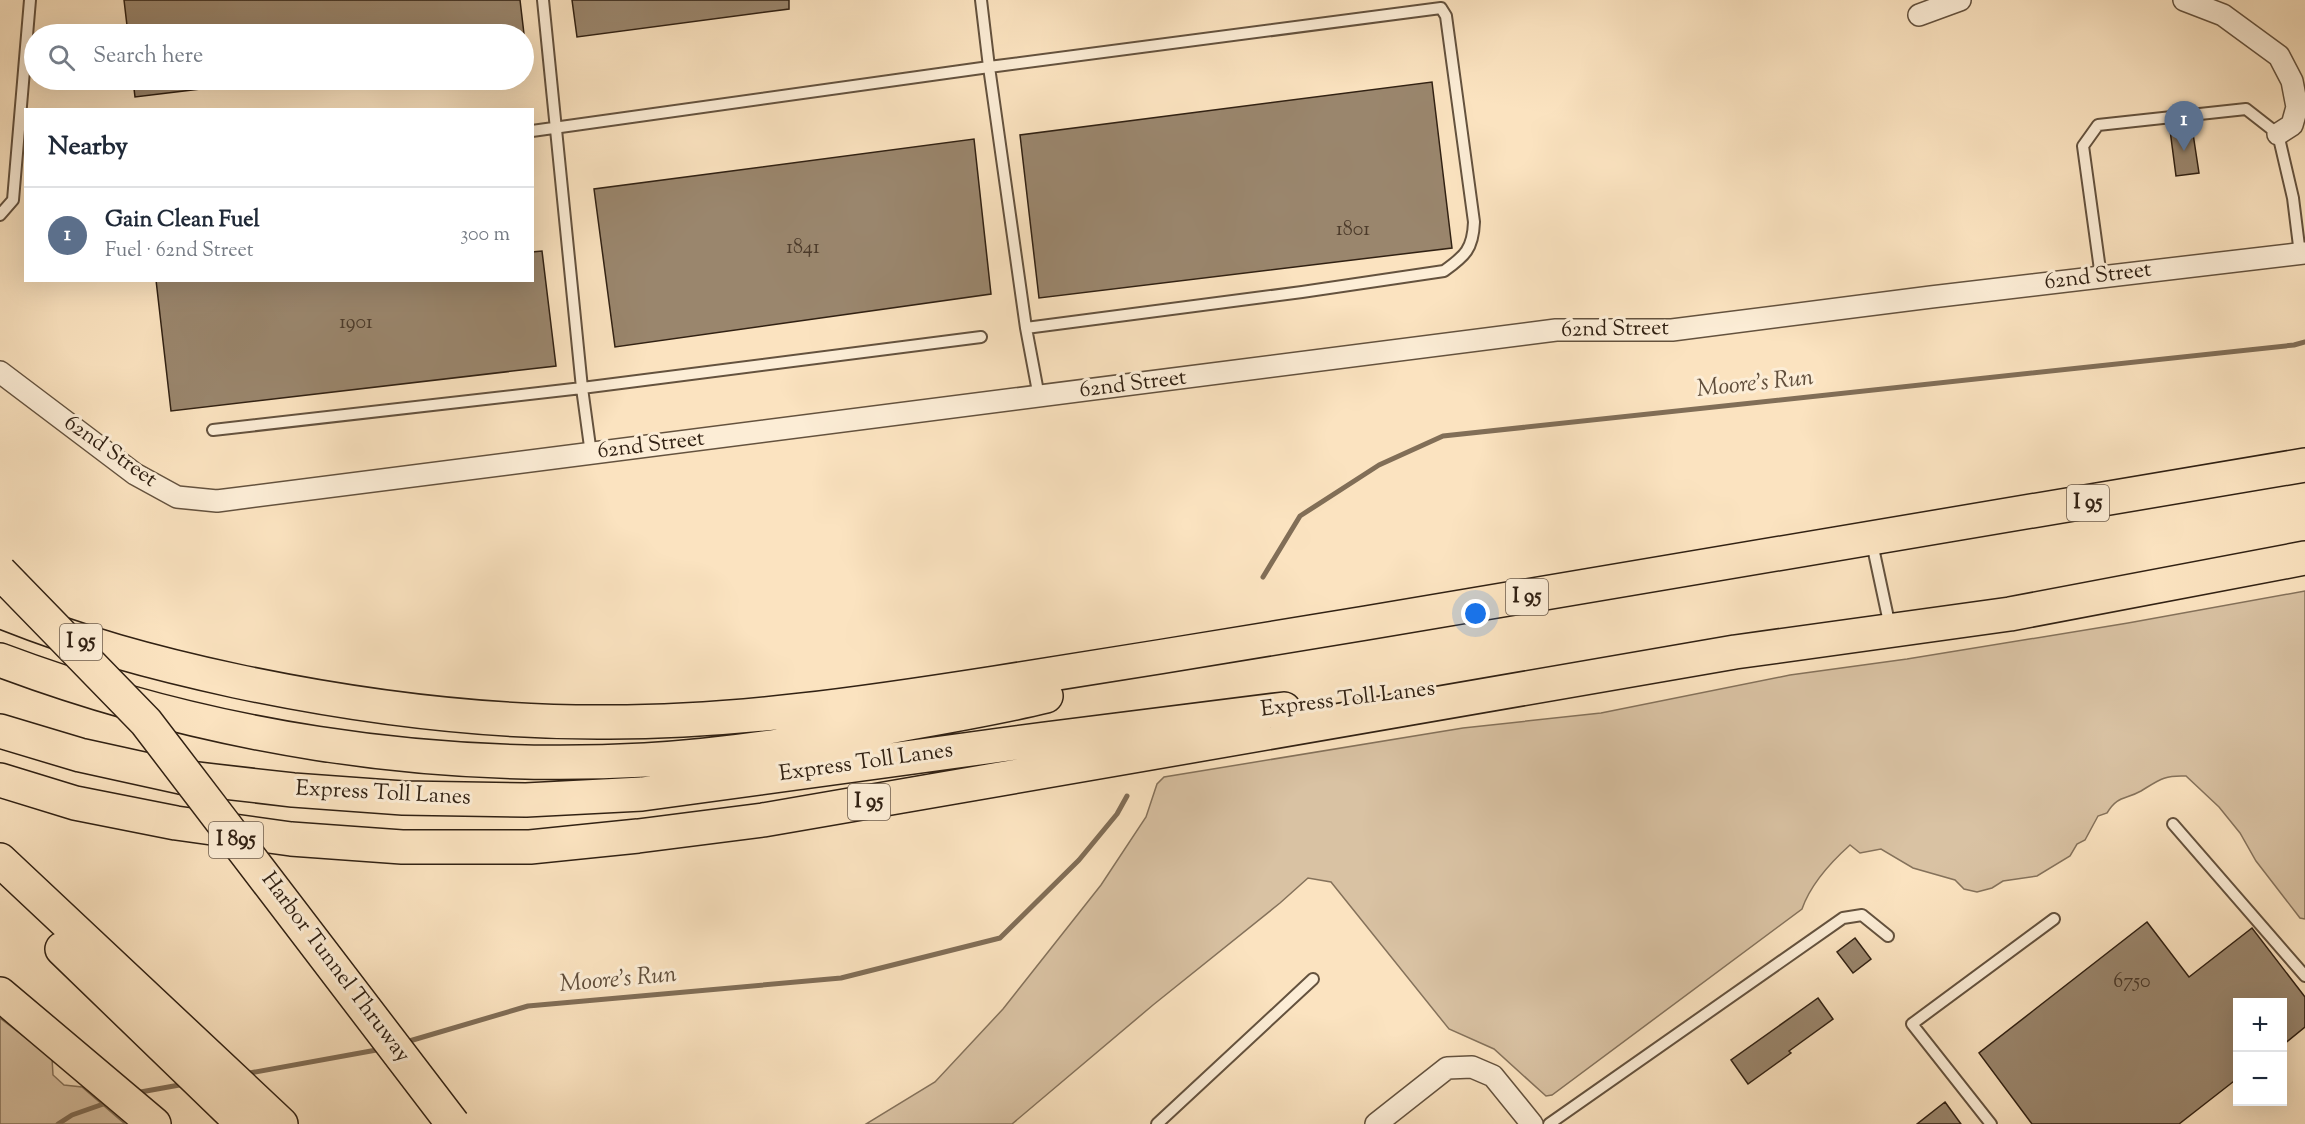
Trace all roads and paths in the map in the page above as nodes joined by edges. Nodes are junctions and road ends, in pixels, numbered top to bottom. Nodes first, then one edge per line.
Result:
1 (30, 0) edge
2 (543, 0) edge
3 (981, 0) edge
4 (1960, 0) edge
5 (2184, 0) edge
6 (1919, 15) dead end
7 (28, 24) edge
8 (989, 67) junction
9 (24, 71) edge
10 (556, 128) junction
11 (534, 131) edge
12 (2278, 134) junction
13 (0, 215) edge
14 (2303, 253) edge
15 (2101, 277) junction
16 (1026, 328) junction
17 (981, 337) dead end
18 (0, 372) edge
19 (582, 388) junction
20 (1039, 397) junction
21 (213, 430) dead end
22 (591, 454) junction
23 (2305, 465) edge
24 (1872, 540) junction
25 (2305, 558) edge
26 (0, 572) edge
27 (0, 611) edge
28 (1891, 631) junction
29 (1735, 652) junction
30 (1182, 653) junction
31 (0, 660) edge
32 (0, 731) edge
33 (0, 780) edge
34 (2174, 824) dead end
35 (0, 860) edge
36 (0, 890) edge
37 (2054, 919) dead end
38 (1888, 936) dead end
39 (2305, 976) edge
40 (1313, 979) dead end
41 (0, 994) edge
42 (154, 1124) edge
43 (243, 1124) edge
44 (281, 1124) edge
45 (453, 1124) edge
46 (1157, 1124) edge
47 (1376, 1124) edge
48 (1532, 1124) edge
49 (1549, 1124) edge
50 (1991, 1124) edge

1 - 7 lane
2 - 10 lane
3 - 8 lane
4 - 6 street
5 - 12 street
8 - 10 lane
8 - 16 lane
8 - 16 lane
9 - 13 lane
10 - 11 lane
10 - 19 lane
12 - 14 lane
12 - 15 lane
14 - 15 street, 62nd Street
15 - 20 street, 62nd Street
16 - 20 lane
17 - 19 lane
18 - 22 street, 62nd Street
19 - 21 lane
19 - 22 lane
20 - 22 street, 62nd Street
23 - 24 highway, I 95
24 - 28 lane
24 - 30 highway, I 95
25 - 28 highway, I 95
26 - 45 highway, Harbor Tunnel Thruway / I 895, bridge
27 - 30 highway, I 95
28 - 29 highway, I 95
29 - 32 highway, Express Toll Lanes
29 - 33 highway, I 95
30 - 31 highway, Express Toll Lanes
34 - 39 lane
35 - 44 highway
36 - 43 highway
37 - 50 lane
38 - 49 lane
40 - 46 lane
41 - 42 highway
47 - 48 street

